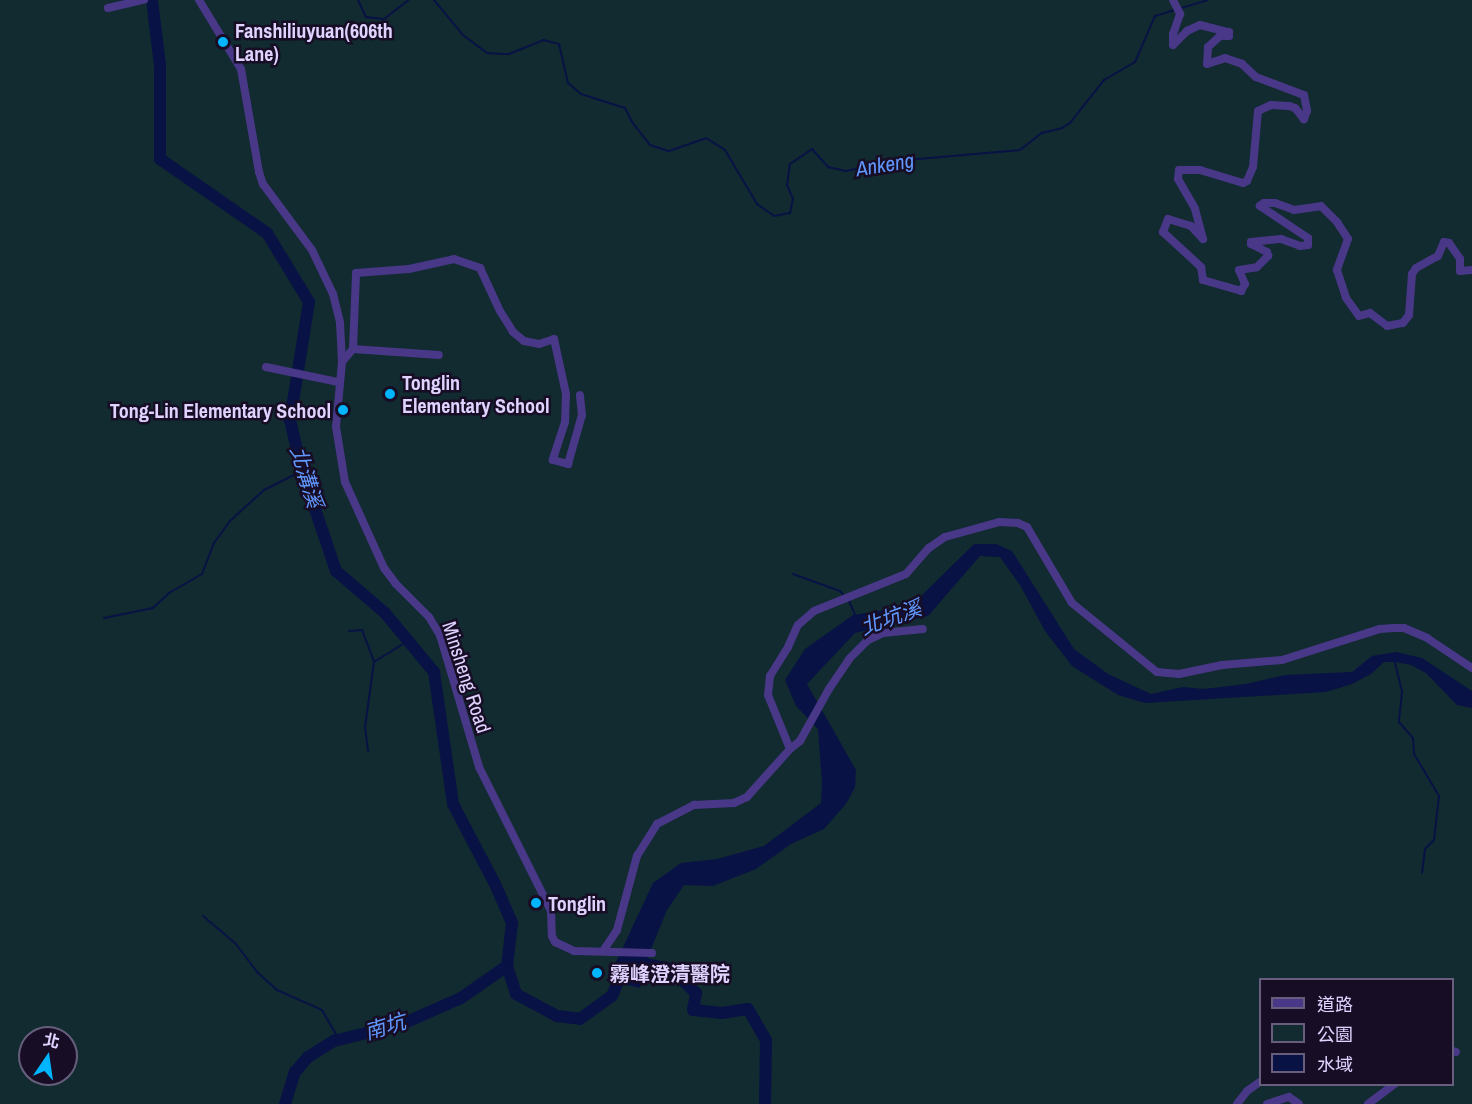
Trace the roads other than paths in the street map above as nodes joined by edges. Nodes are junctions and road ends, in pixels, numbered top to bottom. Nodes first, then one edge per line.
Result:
1 (144, 0) edge
2 (199, 0) edge
3 (1173, 0) edge
4 (112, 8) dead end
5 (1472, 270) edge
6 (353, 349) junction
7 (439, 355) dead end
8 (342, 362) junction
9 (269, 368) dead end
10 (338, 382) junction
11 (580, 395) dead end
12 (923, 629) dead end
13 (1472, 668) edge
14 (790, 749) junction
15 (608, 952) junction
16 (652, 953) dead end
17 (1259, 1083) edge
18 (1392, 1086) edge
19 (1237, 1104) edge
20 (1267, 1104) edge
21 (1299, 1104) edge
22 (1368, 1104) edge

1 - 4 street
2 - 8 street, Minsheng Road
3 - 5 street
6 - 7 street
6 - 8 street
6 - 11 street
8 - 10 street, Minsheng Road
9 - 10 street
10 - 15 street, Minsheng Road
12 - 14 street
13 - 14 street
14 - 15 street
15 - 16 street
17 - 19 street
18 - 22 street
20 - 21 street

